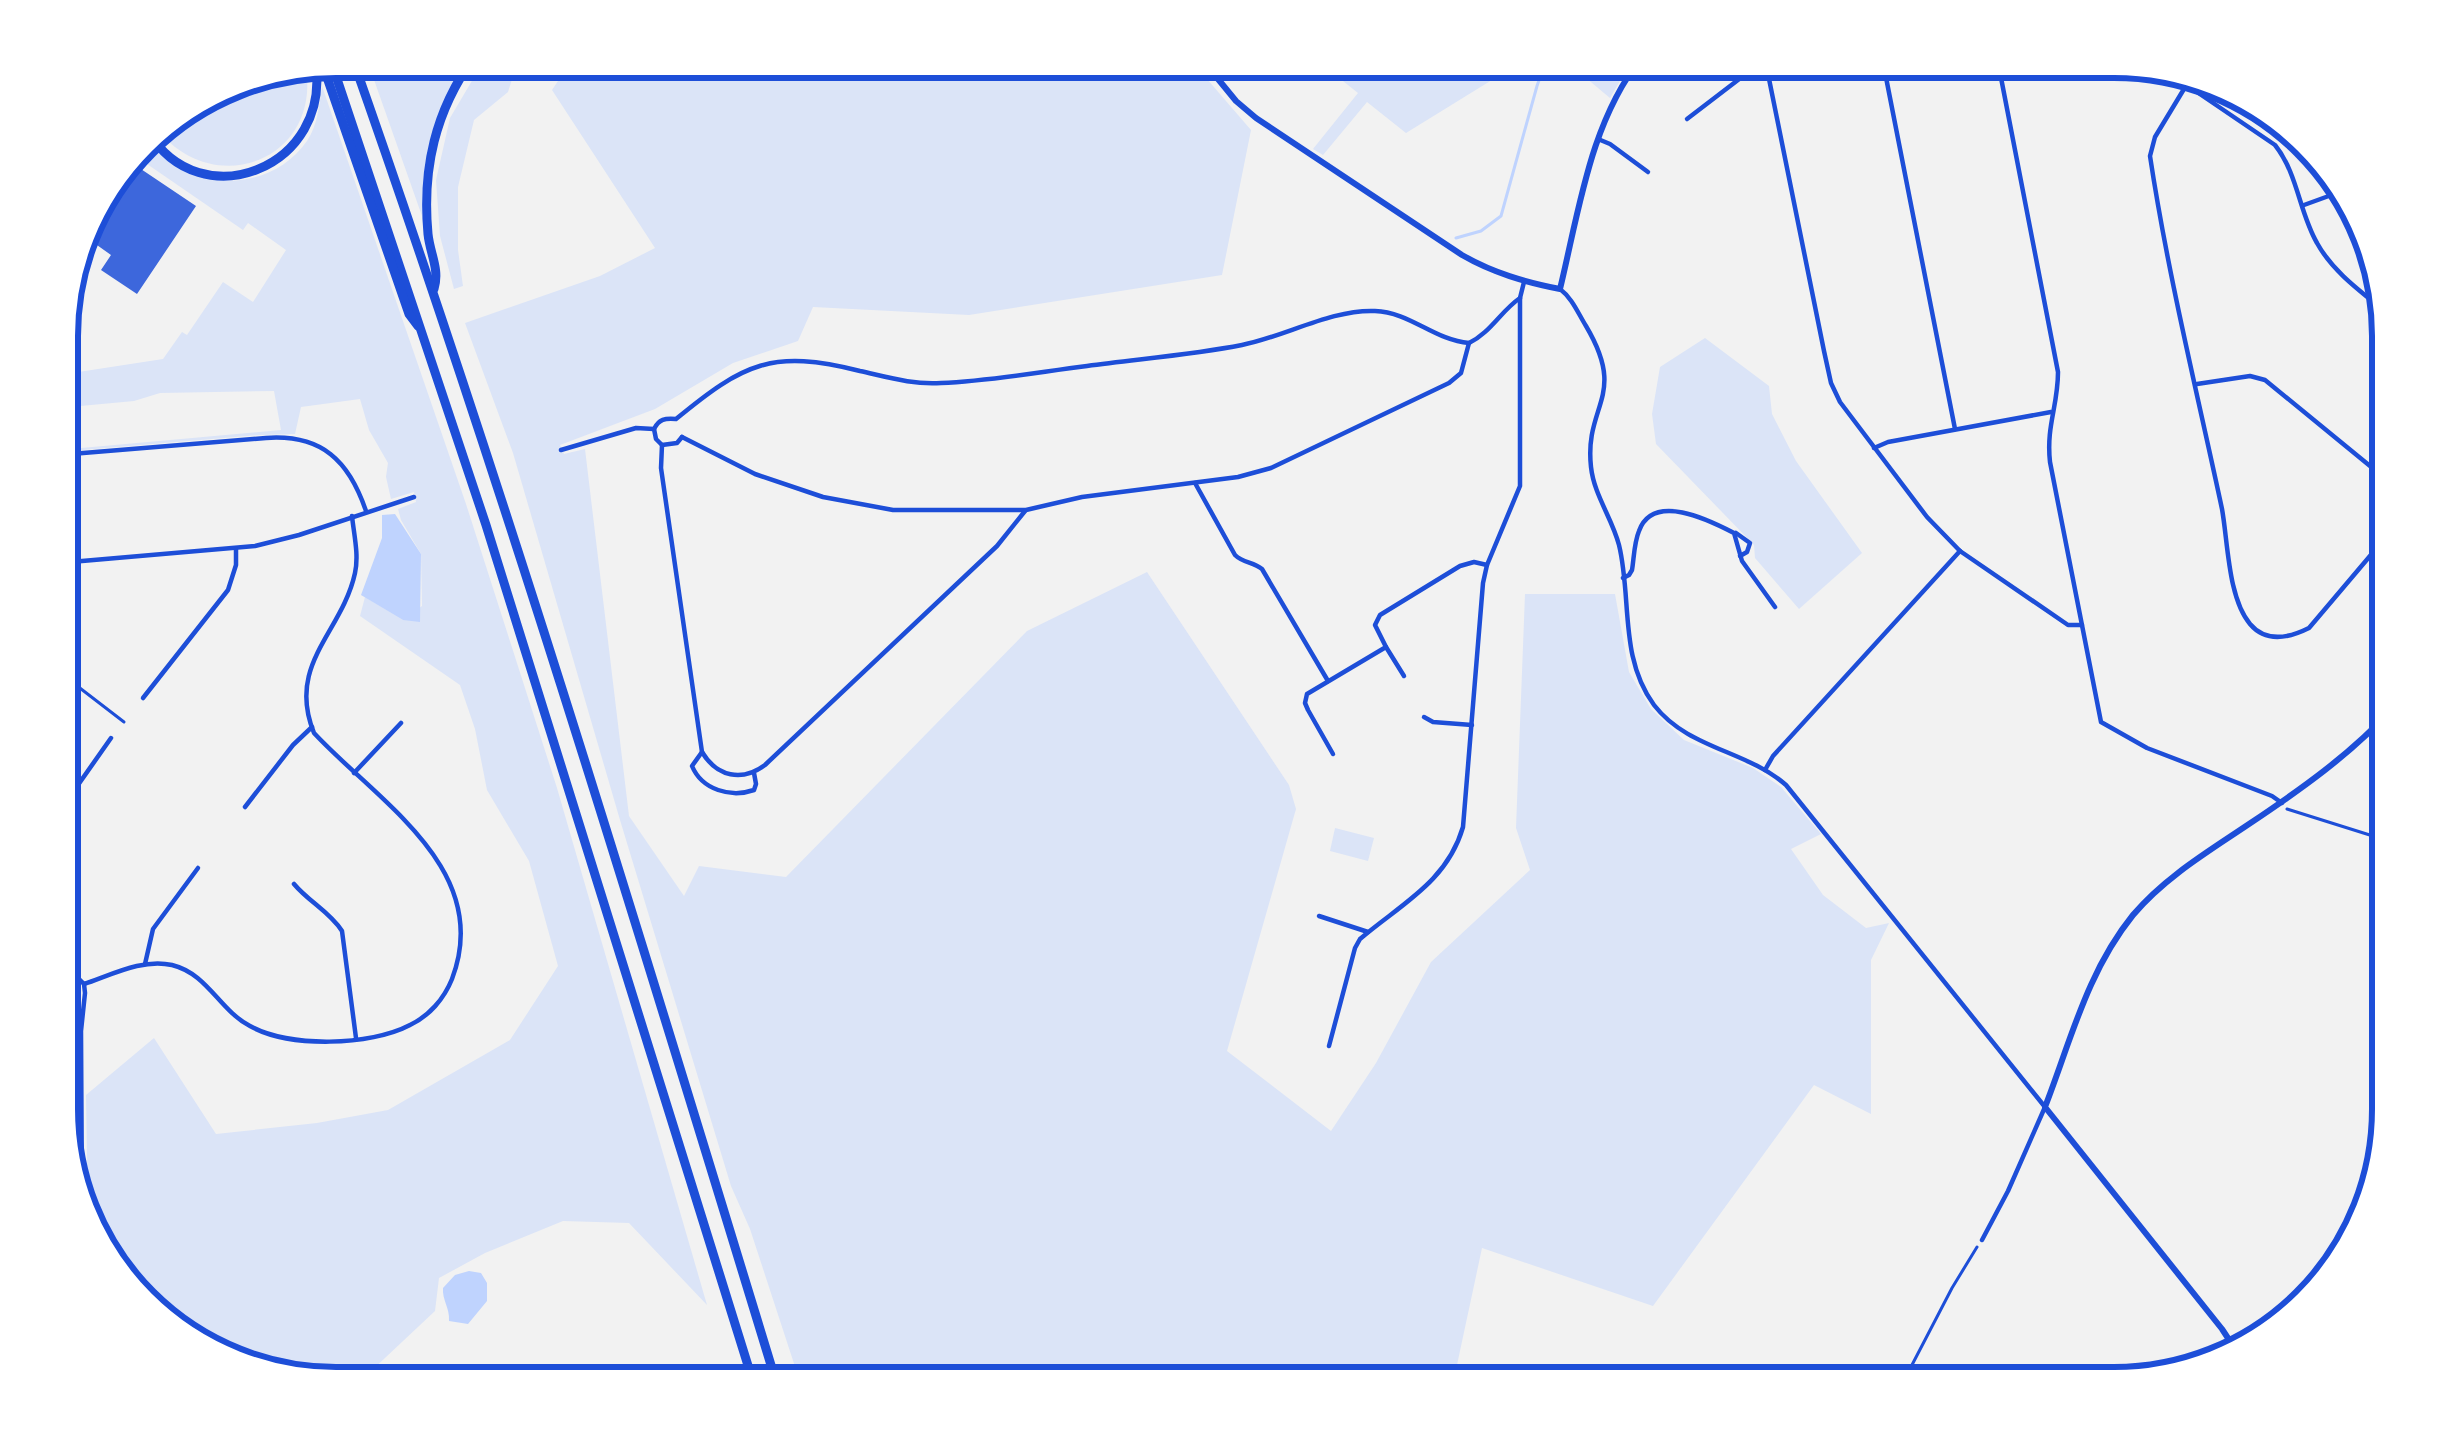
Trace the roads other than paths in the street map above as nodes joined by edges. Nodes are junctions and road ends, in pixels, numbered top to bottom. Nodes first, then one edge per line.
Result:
1 (337, 78) edge
2 (359, 78) edge
3 (460, 78) edge
4 (1217, 78) edge
5 (1629, 78) edge
6 (1741, 78) edge
7 (1771, 78) edge
8 (1886, 78) edge
9 (2000, 78) edge
10 (317, 79) edge
11 (325, 79) edge
12 (2184, 88) edge
13 (2202, 94) edge
14 (1687, 119) dead end
15 (1598, 139) junction
16 (160, 148) edge
17 (1648, 172) dead end
18 (2330, 196) edge
19 (2304, 205) junction
20 (1524, 282) junction
21 (434, 289) junction
22 (1560, 289) junction
23 (1520, 298) junction
24 (2369, 298) edge
25 (425, 335) junction
26 (1469, 344) junction
27 (2195, 384) junction
28 (2052, 412) junction
29 (676, 419) junction
30 (654, 429) junction
31 (1955, 429) junction
32 (682, 437) junction
33 (662, 445) junction
34 (1874, 448) junction
35 (561, 450) dead end
36 (78, 453) edge
37 (2371, 467) edge
38 (1195, 483) junction
39 (414, 496) dead end
40 (1025, 511) junction
41 (367, 512) junction
42 (352, 516) junction
43 (1734, 533) junction
44 (236, 548) junction
45 (1960, 551) junction
46 (1740, 556) junction
47 (2371, 557) edge
48 (78, 561) edge
49 (1487, 565) junction
50 (1623, 578) junction
51 (1774, 607) dead end
52 (2082, 625) junction
53 (1386, 646) junction
54 (1404, 676) dead end
55 (1328, 681) junction
56 (143, 698) dead end
57 (1424, 718) dead end
58 (401, 723) dead end
59 (1472, 724) junction
60 (312, 727) junction
61 (2371, 730) edge
62 (111, 738) dead end
63 (702, 752) junction
64 (1333, 754) dead end
65 (1765, 770) junction
66 (354, 773) junction
67 (754, 773) junction
68 (78, 785) edge
69 (2282, 803) junction
70 (245, 807) dead end
71 (198, 868) dead end
72 (295, 884) dead end
73 (1319, 916) dead end
74 (1368, 932) junction
75 (146, 964) junction
76 (78, 978) edge
77 (84, 984) junction
78 (356, 1038) junction
79 (1329, 1046) dead end
80 (2044, 1106) junction
81 (82, 1151) edge
82 (1982, 1240) road end
83 (2229, 1339) edge
84 (748, 1367) edge
85 (771, 1367) edge

1 - 25 highway
2 - 21 highway
3 - 21 highway
4 - 20 street
5 - 15 street
6 - 14 street
7 - 34 street
8 - 31 street
9 - 28 street
10 - 16 highway
11 - 25 highway
12 - 27 street
13 - 19 street
15 - 17 street
15 - 22 street
18 - 19 street
19 - 24 street
20 - 22 street
20 - 23 street
21 - 85 highway
22 - 50 street
23 - 26 street
23 - 49 street
25 - 84 highway
26 - 29 street
26 - 38 street
27 - 37 street
27 - 47 street
28 - 31 street
28 - 52 street
29 - 30 street
29 - 32 street
30 - 33 street
30 - 35 street
31 - 34 street
32 - 33 street
32 - 40 street
33 - 63 street
34 - 45 street
36 - 41 street
38 - 40 street
38 - 55 street
39 - 41 street
40 - 67 street
41 - 42 street
42 - 44 street
42 - 60 street
43 - 46 street
43 - 46 street
43 - 50 street
44 - 48 street
44 - 56 street
45 - 52 street
45 - 65 street
46 - 51 street
49 - 53 street
49 - 59 street
50 - 65 street
52 - 69 street
53 - 54 street
53 - 55 street
55 - 64 street
57 - 59 street
58 - 66 street
59 - 74 street
60 - 66 street
60 - 70 street
61 - 69 street
62 - 68 street
63 - 67 street
63 - 67 street
65 - 80 street
66 - 78 street
69 - 80 street
71 - 75 street
72 - 78 street
73 - 74 street
74 - 79 street
75 - 77 street
75 - 78 street
76 - 77 street
77 - 81 street
80 - 82 street
80 - 83 street

